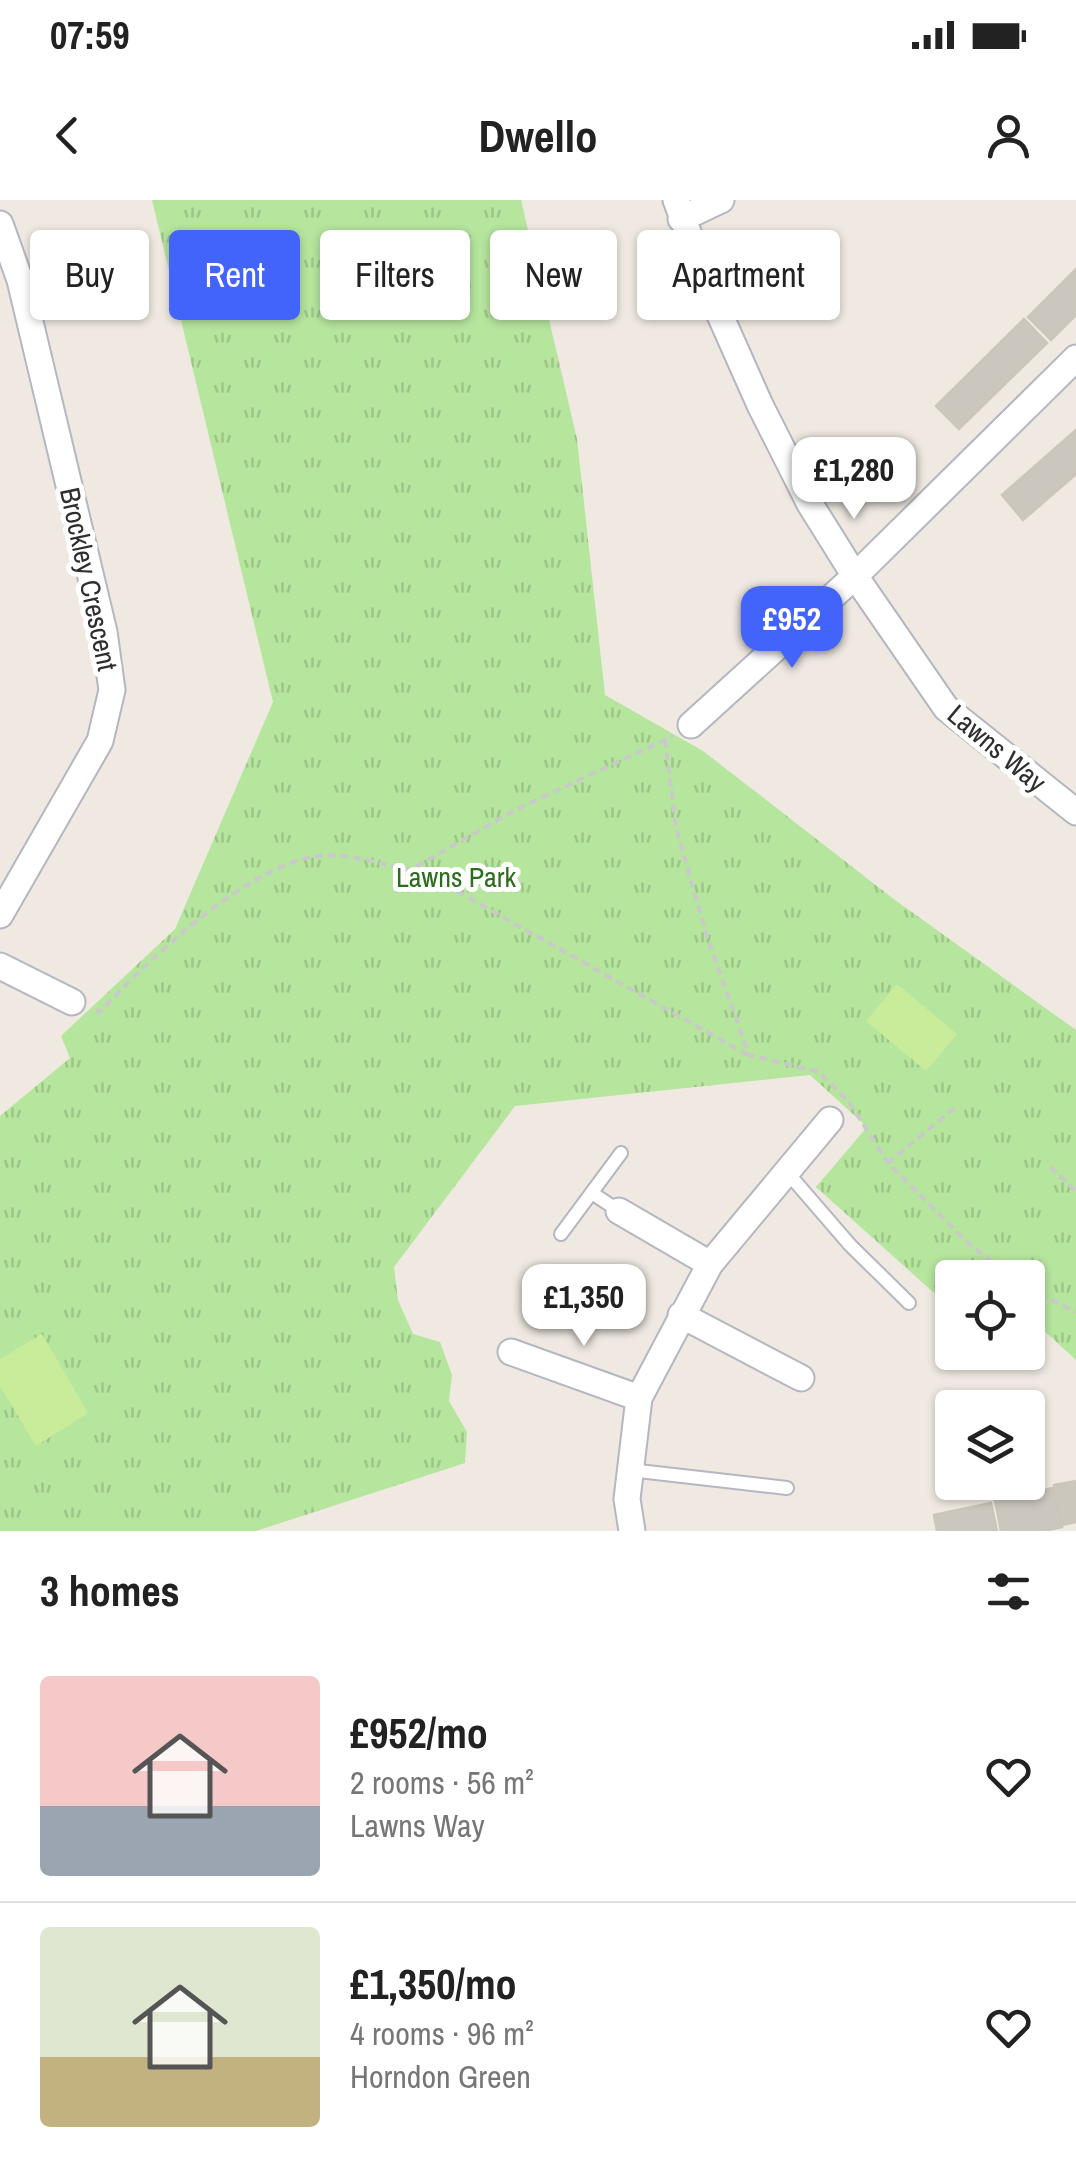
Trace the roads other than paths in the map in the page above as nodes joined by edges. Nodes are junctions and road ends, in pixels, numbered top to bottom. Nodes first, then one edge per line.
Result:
1 (720, 200) edge
2 (678, 209) edge
3 (0, 224) edge
4 (1076, 358) edge
5 (855, 576) junction
6 (692, 725) dead end
7 (1076, 812) edge
8 (0, 915) edge
9 (0, 966) edge
10 (72, 1002) road end
11 (830, 1120) dead end
12 (621, 1152) dead end
13 (787, 1172) junction
14 (592, 1193) junction
15 (619, 1211) joint
16 (561, 1234) dead end
17 (710, 1264) junction
18 (908, 1304) dead end
19 (682, 1315) junction
20 (511, 1352) dead end
21 (802, 1378) dead end
22 (639, 1398) junction
23 (630, 1470) junction
24 (787, 1488) dead end
25 (632, 1531) edge

1 - 2 street
2 - 5 street, Lawns Way
3 - 8 street, Brockley Crescent
4 - 5 street
5 - 6 street
5 - 7 street, Lawns Way
9 - 10 street
11 - 13 street
12 - 14 lane
13 - 17 street
13 - 18 lane
14 - 15 lane
14 - 16 lane
15 - 17 street
17 - 19 street
19 - 21 street
19 - 22 street
20 - 22 street
22 - 23 street
23 - 24 lane
23 - 25 street

